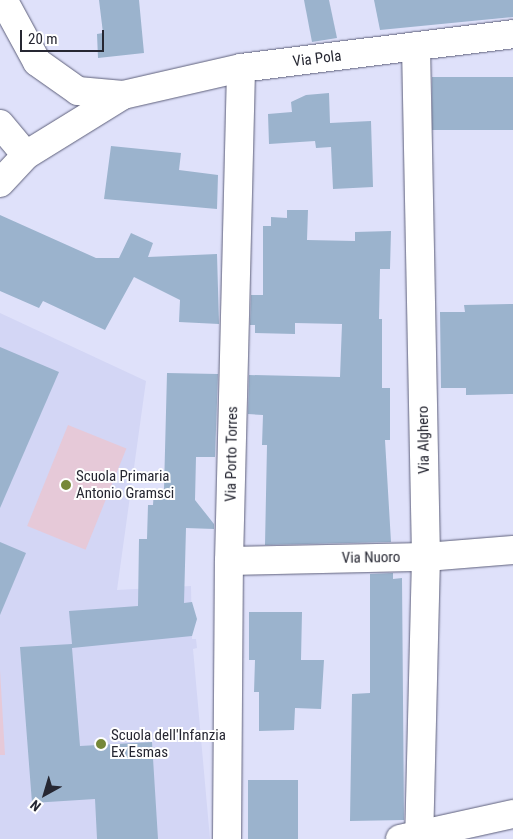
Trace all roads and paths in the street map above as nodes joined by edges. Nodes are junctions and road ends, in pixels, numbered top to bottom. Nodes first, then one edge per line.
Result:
1 (4, 3) edge
2 (513, 34) edge
3 (416, 46) junction
4 (241, 68) junction
5 (123, 95) junction
6 (0, 124) edge
7 (26, 155) junction
8 (0, 183) edge
9 (513, 550) edge
10 (426, 557) junction
11 (229, 561) junction
12 (513, 814) edge
13 (410, 837) edge
14 (227, 839) edge

1 - 5 street, Via Pola
2 - 3 street, Via Pola
3 - 4 street, Via Pola
3 - 10 street, Via Alghero
4 - 5 street, Via Pola
4 - 11 street, Via Porto Torres
5 - 7 street, Via Pola
6 - 7 street
7 - 8 street, Via Pola
9 - 10 street, Via Nuoro
10 - 11 street, Via Nuoro
10 - 13 street, Via Alghero
11 - 14 street, Via Porto Torres
12 - 13 street

